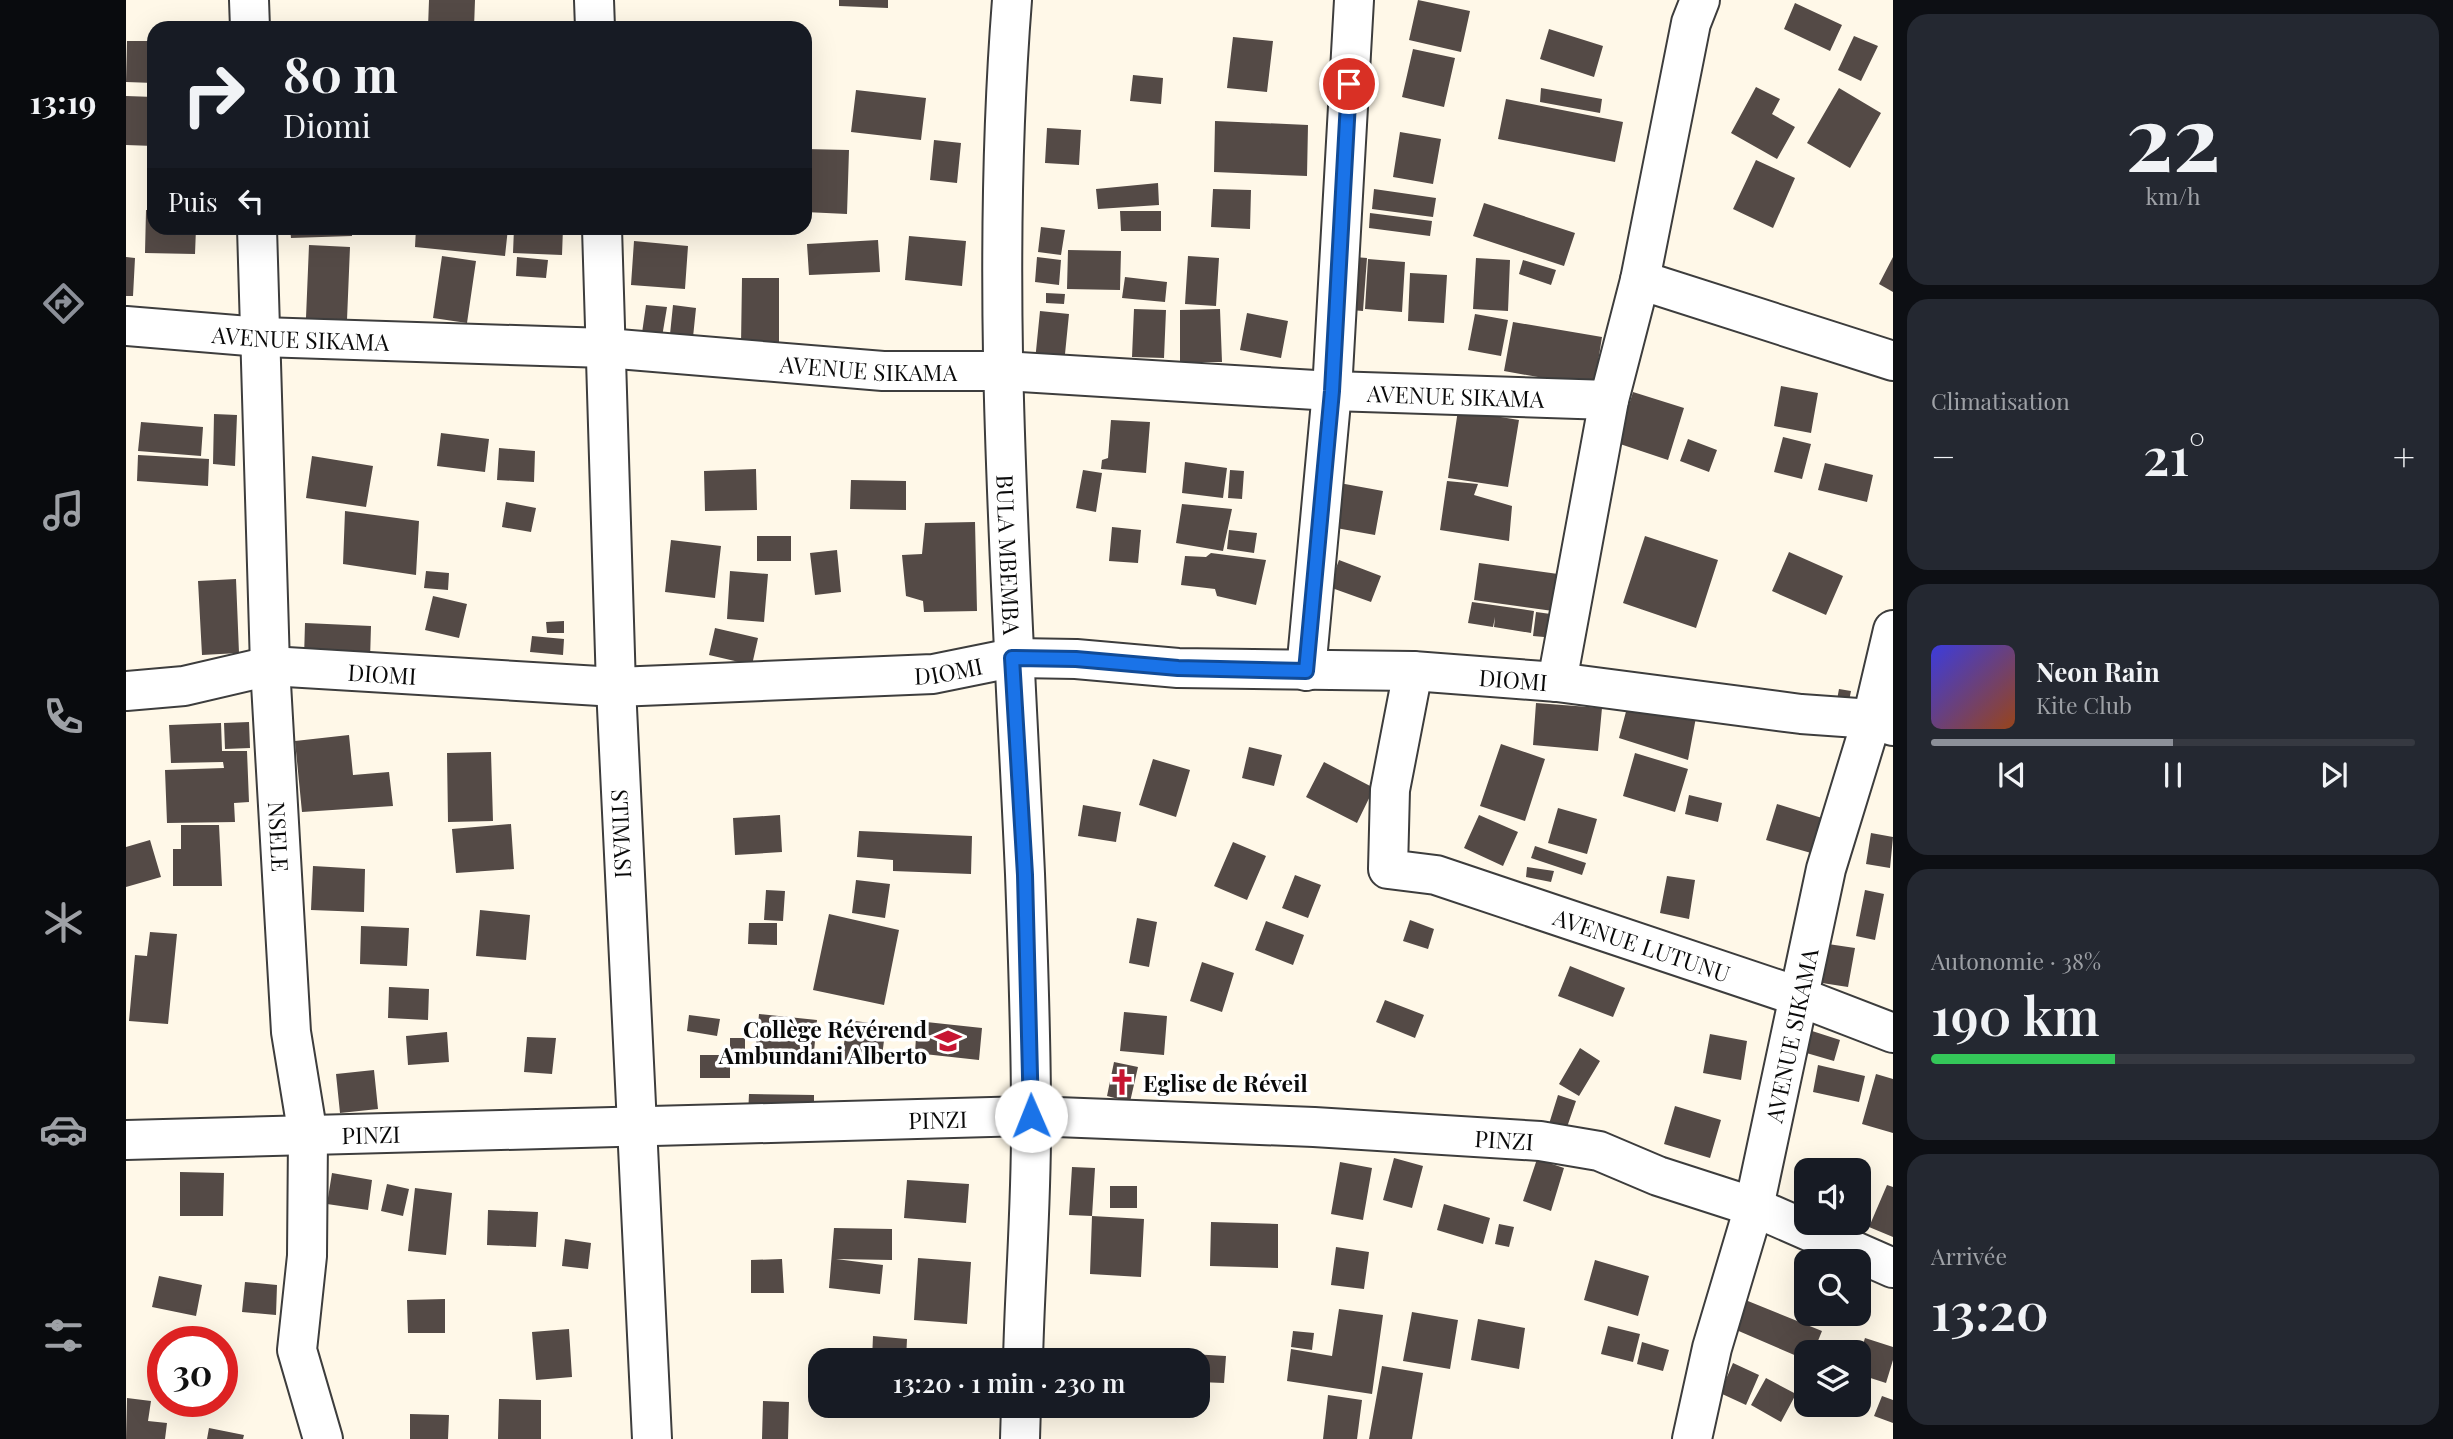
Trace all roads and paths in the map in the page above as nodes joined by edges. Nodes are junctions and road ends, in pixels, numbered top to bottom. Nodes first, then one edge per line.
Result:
1 (249, 0) edge
2 (594, 0) edge
3 (1012, 0) edge
4 (1354, 0) edge
5 (1700, 0) edge
6 (250, 21) edge
7 (595, 21) edge
8 (257, 235) edge
9 (602, 235) edge
10 (1640, 280) junction
11 (126, 326) edge
12 (261, 337) junction
13 (606, 348) junction
14 (1893, 361) edge
15 (1003, 371) junction
16 (1332, 391) junction
17 (1609, 400) junction
18 (1893, 630) edge
19 (1012, 658) junction
20 (270, 666) junction
21 (1306, 671) junction
22 (1413, 671) junction
23 (1557, 682) junction
24 (616, 687) junction
25 (126, 691) edge
26 (1883, 723) edge
27 (1797, 996) junction
28 (1893, 1033) edge
29 (1031, 1116) junction
30 (636, 1125) junction
31 (308, 1136) junction
32 (126, 1140) edge
33 (1754, 1207) junction
34 (1893, 1268) edge
35 (1023, 1348) edge
36 (1021, 1418) edge
37 (323, 1439) edge
38 (652, 1439) edge
39 (1020, 1439) edge
40 (1692, 1439) edge

1 - 6 street
2 - 7 street
3 - 15 street, BULA MBEMBA
4 - 16 street
5 - 10 street
8 - 12 street, NSELE
9 - 13 street, STIMASI
10 - 14 street
10 - 17 street
11 - 12 street, AVENUE SIKAMA
12 - 13 street, AVENUE SIKAMA
12 - 20 street, NSELE
13 - 15 street, AVENUE SIKAMA
13 - 24 street, STIMASI
15 - 16 street, AVENUE SIKAMA
15 - 19 street, BULA MBEMBA
16 - 17 street, AVENUE SIKAMA
16 - 21 street
17 - 23 street
18 - 26 street, AVENUE SIKAMA
19 - 21 street, DIOMI
19 - 24 street, DIOMI
19 - 29 street, BULA MBEMBA
20 - 24 street, DIOMI
20 - 25 street, DIOMI
20 - 31 street, NSELE
21 - 22 street, DIOMI
22 - 23 street, DIOMI
22 - 27 street, AVENUE LUTUNU
23 - 26 street, DIOMI
24 - 30 street, STIMASI
26 - 27 street, AVENUE SIKAMA
27 - 28 street, AVENUE LUTUNU
27 - 33 street, AVENUE SIKAMA
29 - 30 street, PINZI
29 - 33 street, PINZI
29 - 35 street, BULA MBEMBA
30 - 31 street, PINZI
30 - 38 street, STIMASI
31 - 32 street, PINZI
31 - 37 street, NSELE
33 - 34 street, PINZI
33 - 40 street, AVENUE SIKAMA
36 - 39 street

